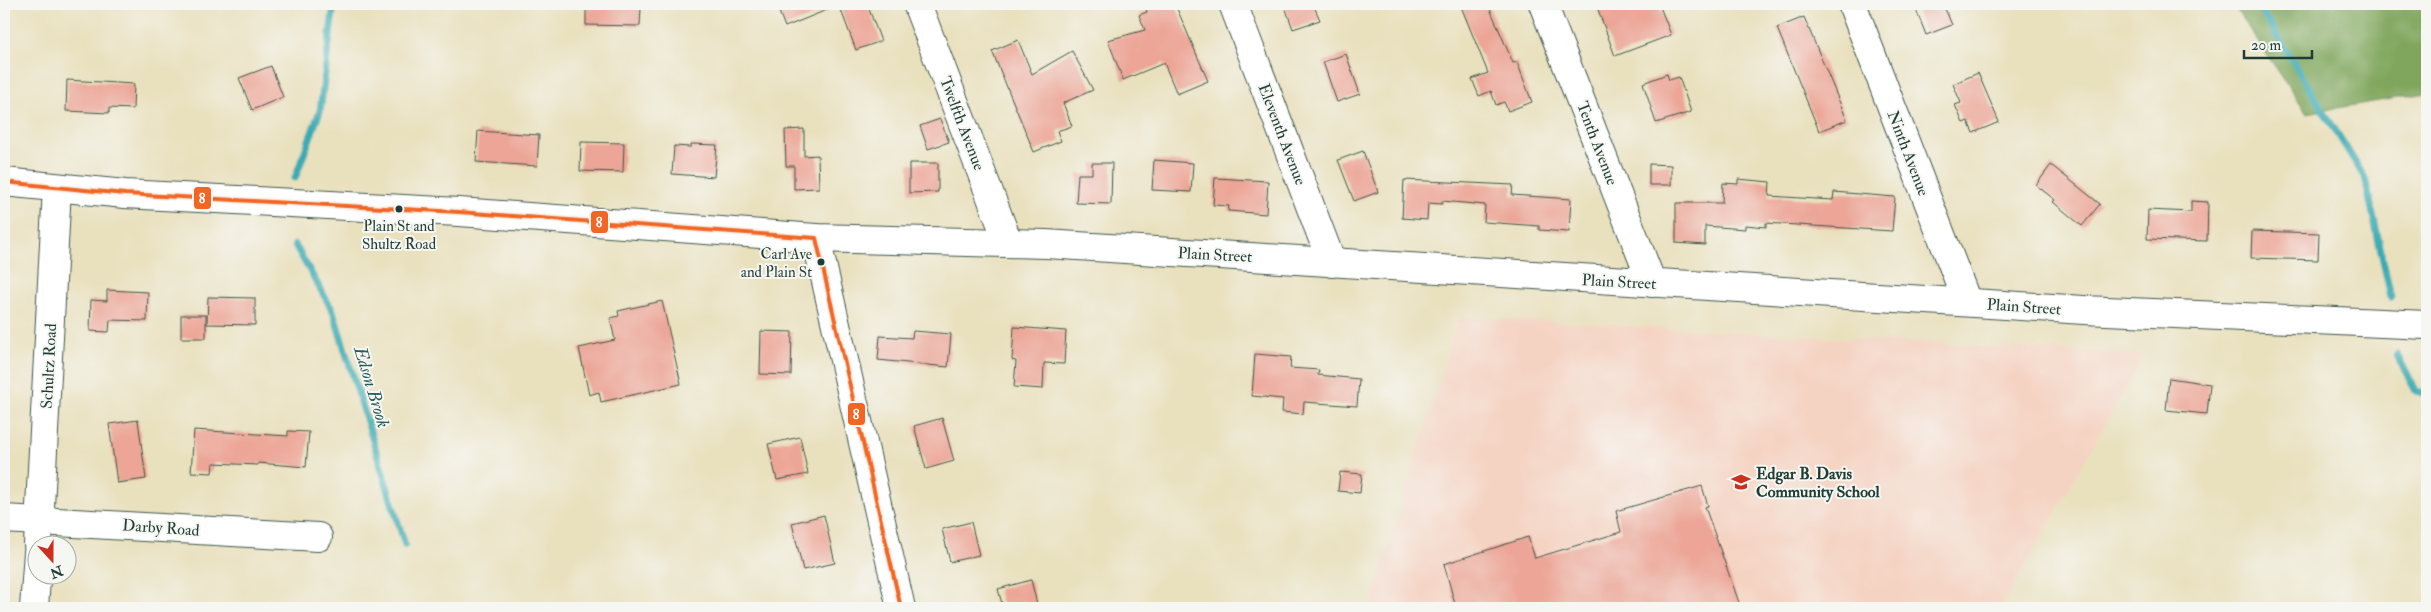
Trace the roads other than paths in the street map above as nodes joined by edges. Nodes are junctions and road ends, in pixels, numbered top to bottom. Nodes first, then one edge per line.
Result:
1 (917, 4) edge
2 (1233, 4) edge
3 (1544, 4) edge
4 (1852, 4) edge
5 (4, 182) edge
6 (57, 188) junction
7 (816, 238) junction
8 (1008, 242) junction
9 (1332, 263) junction
10 (1652, 283) junction
11 (1967, 302) junction
12 (2427, 325) edge
13 (4, 519) edge
14 (39, 532) edge
15 (318, 537) dead end
16 (36, 584) edge
17 (34, 608) edge
18 (901, 608) edge

1 - 8 main road, Twelfth Avenue
2 - 9 main road, Eleventh Avenue
3 - 10 main road, Tenth Avenue
4 - 11 main road, Ninth Avenue
5 - 6 main road, Plain Street
6 - 7 main road, Plain Street
6 - 14 main road, Schultz Road
7 - 8 main road, Plain Street
7 - 18 main road
8 - 9 main road, Plain Street
9 - 10 main road, Plain Street
10 - 11 main road, Plain Street
11 - 12 main road, Plain Street
13 - 14 main road, Darby Road
14 - 15 main road, Darby Road
16 - 17 main road

